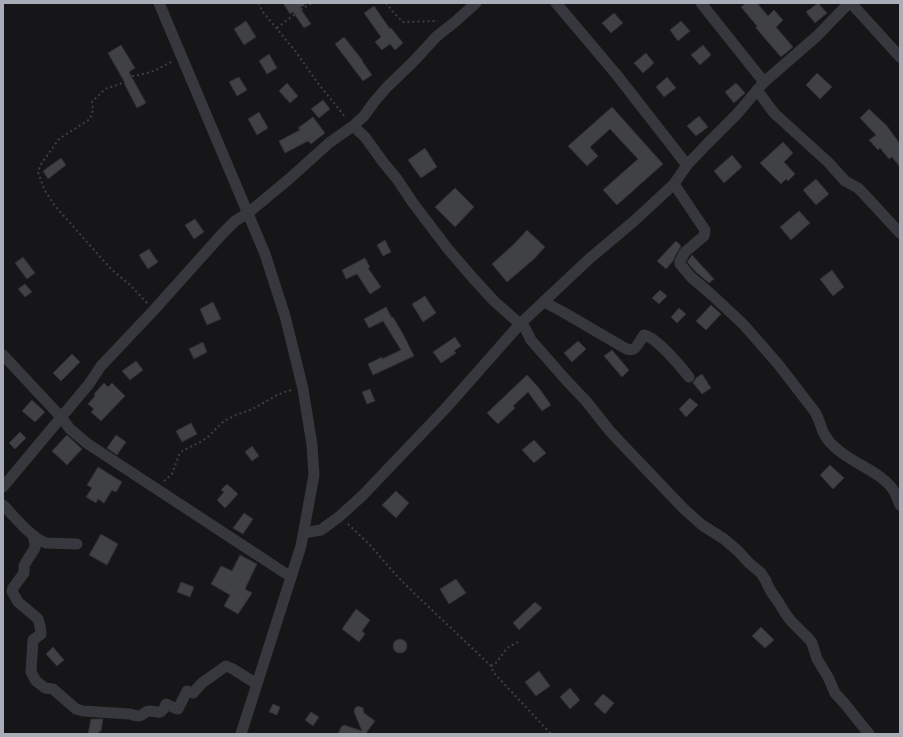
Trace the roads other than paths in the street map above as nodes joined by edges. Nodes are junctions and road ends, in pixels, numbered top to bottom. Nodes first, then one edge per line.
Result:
1 (159, 3) edge
2 (476, 3) edge
3 (556, 3) edge
4 (701, 3) edge
5 (850, 3) edge
6 (900, 57) edge
7 (761, 86) junction
8 (353, 126) junction
9 (687, 165) junction
10 (674, 184) junction
11 (248, 213) junction
12 (900, 233) edge
13 (544, 302) junction
14 (520, 324) junction
15 (3, 355) edge
16 (689, 377) dead end
17 (61, 417) junction
18 (3, 487) edge
19 (900, 504) edge
20 (3, 505) edge
21 (304, 533) junction
22 (33, 536) junction
23 (77, 544) dead end
24 (291, 577) junction
25 (257, 684) junction
26 (241, 734) edge
27 (869, 734) edge

1 - 11 street
2 - 8 street
3 - 9 street
4 - 7 street
5 - 6 street
5 - 7 street
7 - 9 street
7 - 12 street
8 - 11 street
8 - 14 street
9 - 10 street
10 - 13 street
10 - 19 street
11 - 17 street
11 - 21 street
13 - 14 street
13 - 16 street
14 - 21 street
14 - 27 street
15 - 17 street
17 - 18 street
17 - 24 street
20 - 22 street
21 - 24 street
22 - 23 street
22 - 25 street
24 - 25 street
25 - 26 street

